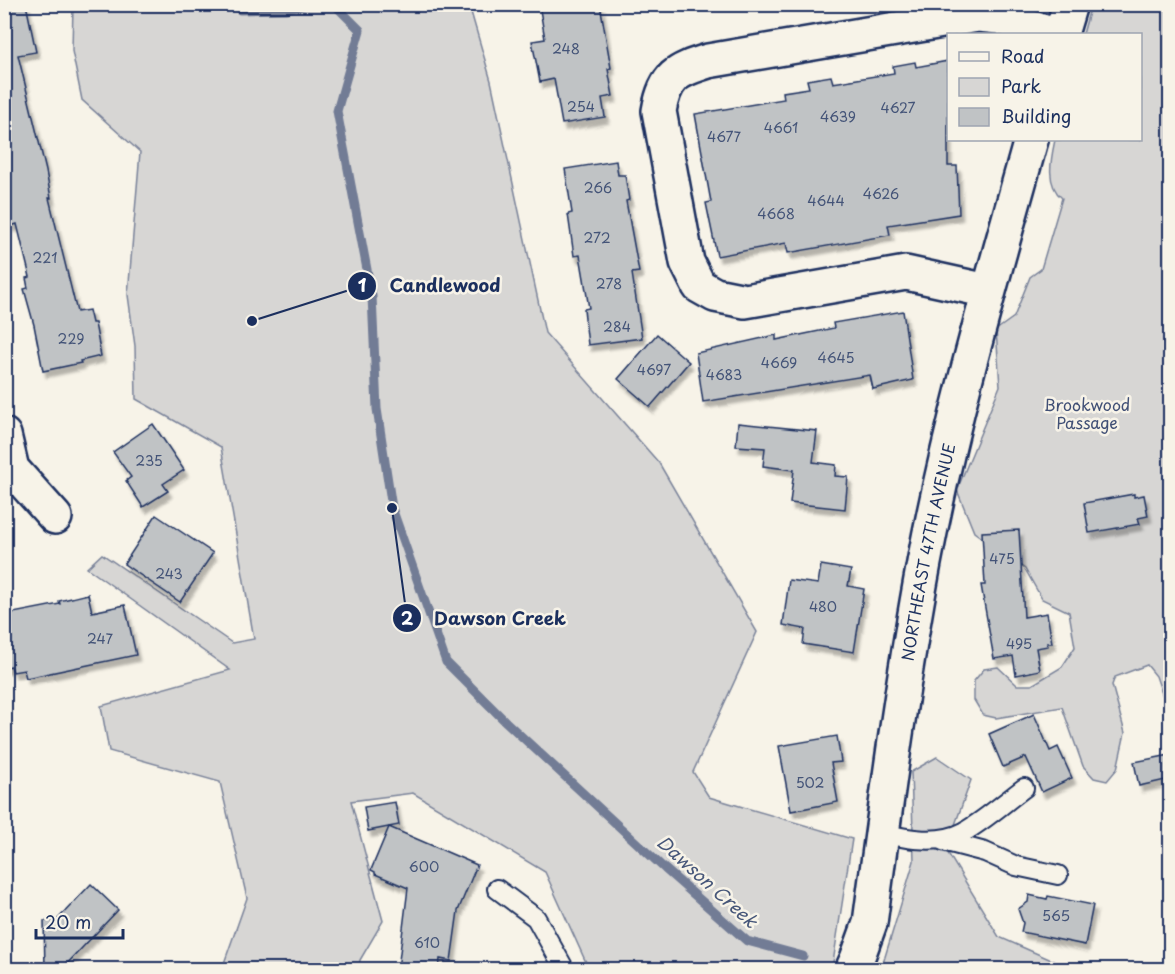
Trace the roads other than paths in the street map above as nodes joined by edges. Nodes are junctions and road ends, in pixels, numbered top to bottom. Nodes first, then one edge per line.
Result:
1 (1070, 4) edge
2 (1048, 33) edge
3 (1061, 33) edge
4 (1031, 141) edge
5 (988, 291) junction
6 (4, 435) edge
7 (55, 517) dead end
8 (1024, 788) dead end
9 (882, 832) junction
10 (936, 839) junction
11 (1058, 875) dead end
12 (497, 889) dead end
13 (565, 969) edge
14 (852, 969) edge

1 - 3 street
2 - 5 street
4 - 5 street, NORTHEAST 47TH AVENUE
5 - 9 street, NORTHEAST 47TH AVENUE
6 - 7 street
8 - 10 lane
9 - 10 lane
9 - 14 street, NORTHEAST 47TH AVENUE
10 - 11 lane
12 - 13 lane

